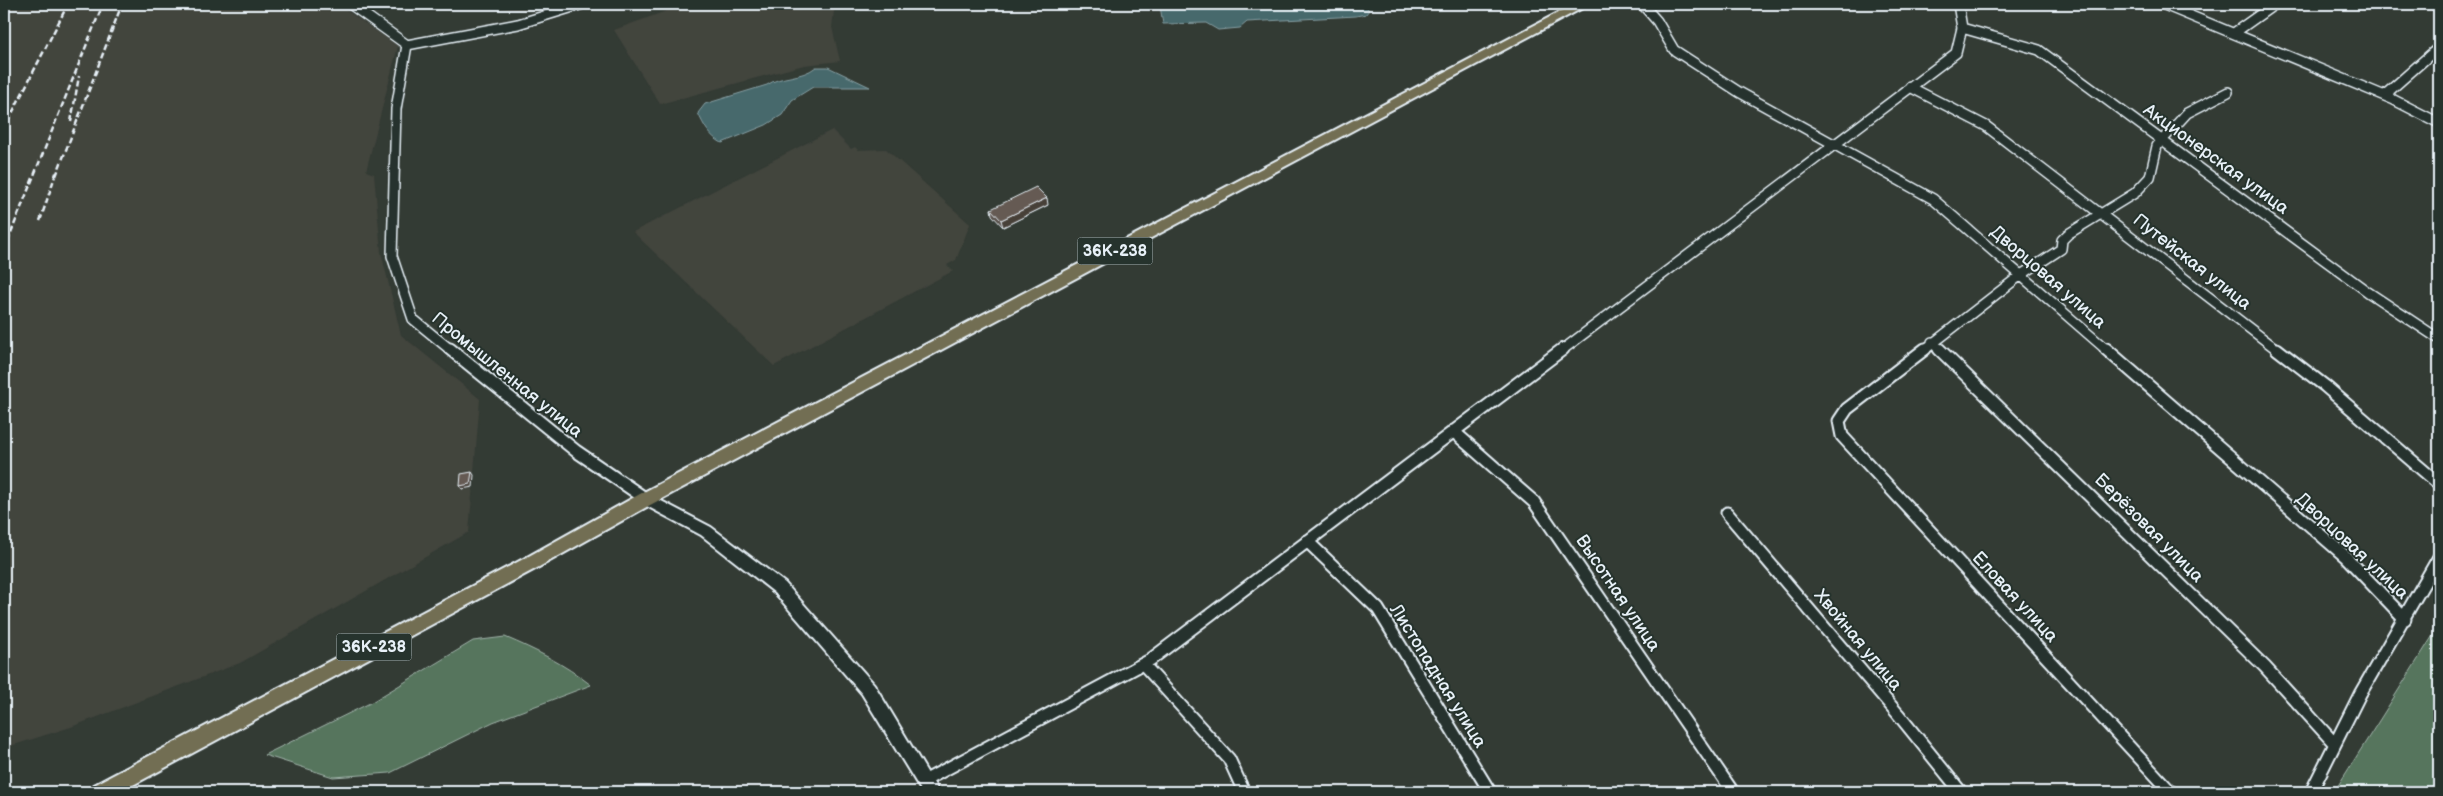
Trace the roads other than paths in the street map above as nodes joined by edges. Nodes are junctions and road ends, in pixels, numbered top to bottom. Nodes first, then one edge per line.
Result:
1 (350, 4) edge
2 (583, 4) edge
3 (1584, 4) edge
4 (1642, 4) edge
5 (1958, 4) edge
6 (2162, 4) edge
7 (2275, 4) edge
8 (1962, 28) junction
9 (2234, 34) junction
10 (407, 45) junction
11 (2439, 47) edge
12 (1910, 87) junction
13 (2228, 92) dead end
14 (2392, 98) junction
15 (2439, 122) edge
16 (2162, 141) junction
17 (1834, 145) junction
18 (2102, 214) junction
19 (2021, 275) junction
20 (2439, 339) edge
21 (1932, 342) junction
22 (1453, 431) junction
23 (2439, 484) edge
24 (646, 499) junction
25 (1727, 512) dead end
26 (1307, 541) junction
27 (2439, 557) edge
28 (2405, 619) junction
29 (1143, 664) junction
30 (2335, 744) junction
31 (928, 787) edge
32 (101, 792) edge
33 (1244, 792) edge
34 (1490, 792) edge
35 (1733, 792) edge
36 (1961, 792) edge
37 (2172, 792) edge
38 (2310, 792) edge

1 - 10 street
2 - 10 street
3 - 24 main road, 36К-238
4 - 17 street, Дворцовая улица
5 - 8 street
6 - 9 street
7 - 9 street
8 - 12 street
8 - 16 street, Акционерская улица
9 - 14 street
10 - 24 street, Промышленная улица
11 - 14 street
12 - 17 street
12 - 18 street, Путейская улица
13 - 16 street
14 - 15 street
16 - 18 street
16 - 20 street, Акционерская улица
17 - 19 street, Дворцовая улица
17 - 22 street
18 - 19 street
18 - 23 street, Путейская улица
19 - 21 street
19 - 28 street, Дворцовая улица
21 - 30 street, Берёзовая улица
21 - 37 street, Еловая улица
22 - 26 street
22 - 35 street, Высотная улица
24 - 31 street
24 - 32 main road, 36К-238
25 - 36 street, Хвойная улица
26 - 29 street
26 - 34 street, Листопадная улица
27 - 28 street
28 - 30 street
29 - 31 street
29 - 33 street
30 - 38 street

